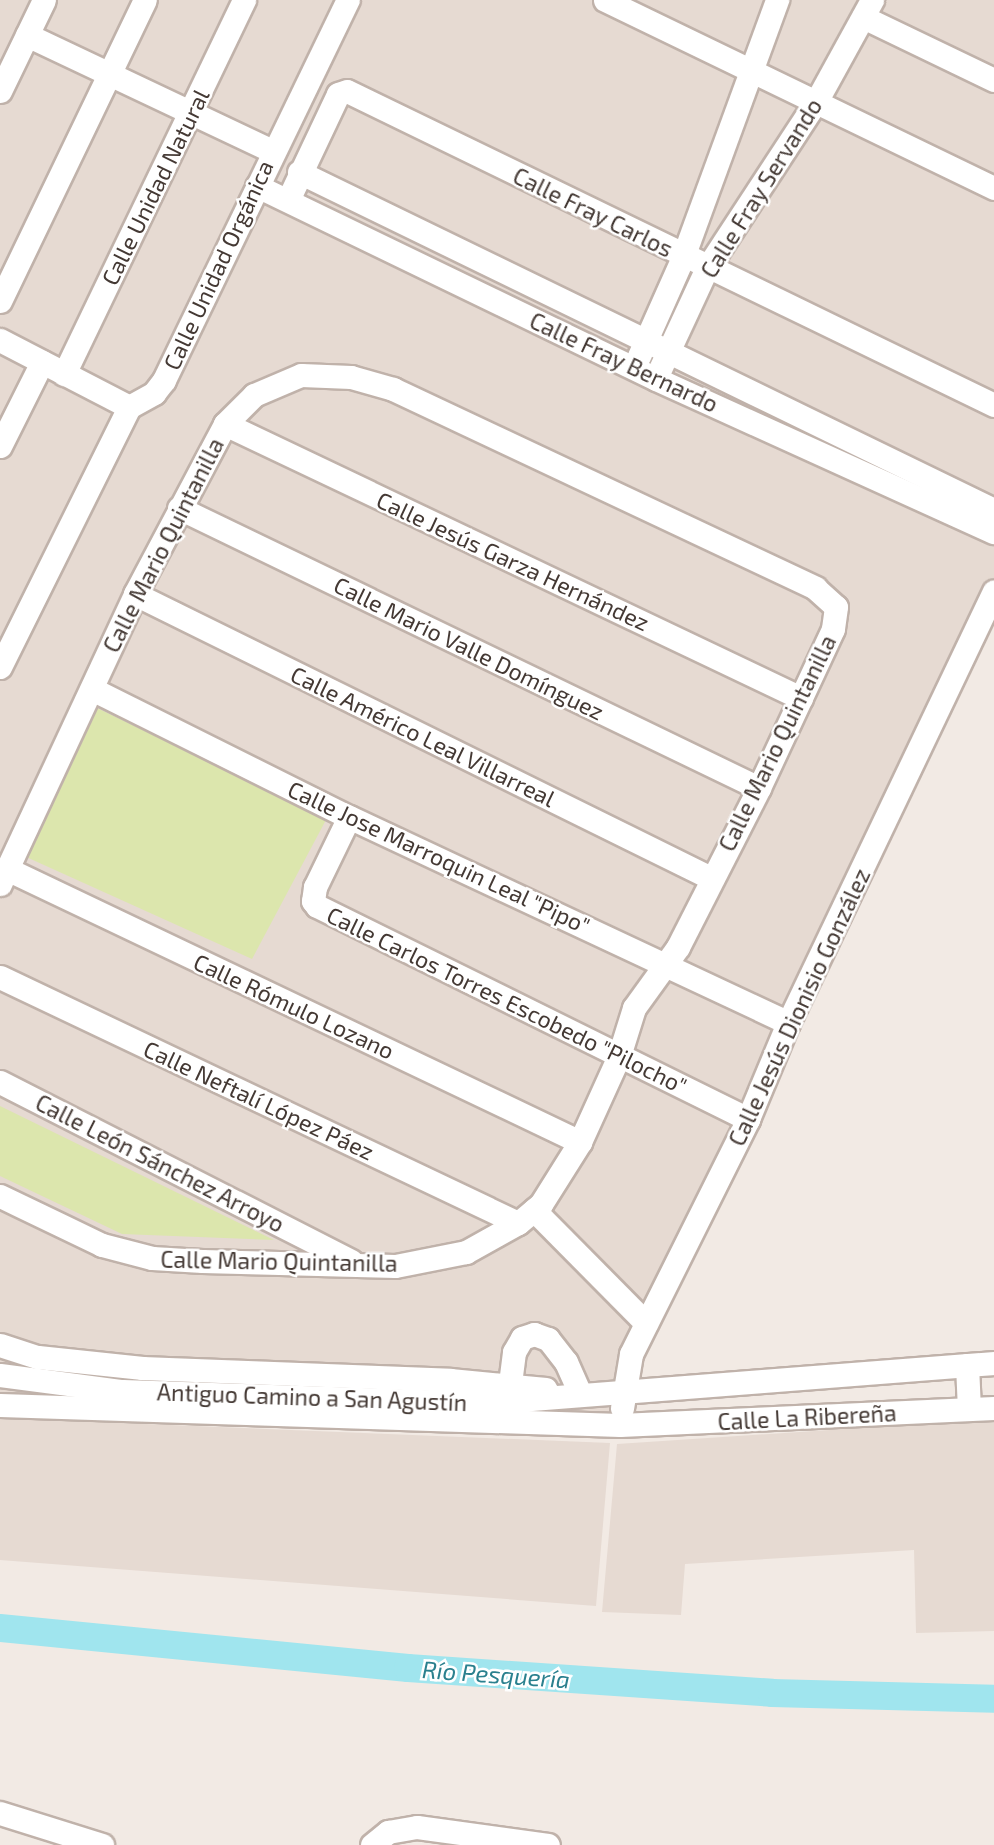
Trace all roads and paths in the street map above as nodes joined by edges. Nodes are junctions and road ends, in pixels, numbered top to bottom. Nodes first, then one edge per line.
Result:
1 (44, 0) edge
2 (145, 0) edge
3 (244, 0) edge
4 (348, 0) edge
5 (605, 0) edge
6 (777, 0) edge
7 (867, 9) edge
8 (27, 35) junction
9 (748, 69) junction
10 (109, 74) junction
11 (3, 79) edge
12 (994, 80) edge
13 (817, 100) junction
14 (191, 113) junction
15 (272, 151) junction
16 (299, 172) junction
17 (257, 186) junction
18 (994, 188) edge
19 (288, 200) junction
20 (683, 257) junction
21 (707, 268) junction
22 (0, 301) edge
23 (0, 340) edge
24 (645, 342) junction
25 (667, 353) junction
26 (42, 362) junction
27 (633, 368) junction
28 (64, 374) junction
29 (656, 379) junction
30 (994, 405) edge
31 (129, 407) junction
32 (225, 424) junction
33 (0, 446) edge
34 (178, 508) junction
35 (994, 510) edge
36 (994, 532) edge
37 (994, 592) edge
38 (135, 594) junction
39 (0, 667) edge
40 (92, 688) junction
41 (801, 698) junction
42 (759, 788) junction
43 (349, 817) junction
44 (4, 876) edge
45 (711, 878) junction
46 (666, 963) junction
47 (0, 977) edge
48 (788, 1023) junction
49 (619, 1056) junction
50 (0, 1082) edge
51 (748, 1119) junction
52 (580, 1142) junction
53 (0, 1196) edge
54 (526, 1217) junction
55 (357, 1264) junction
56 (646, 1323) junction
57 (0, 1345) edge
58 (994, 1363) edge
59 (0, 1364) edge
60 (967, 1365) junction
61 (0, 1375) edge
62 (339, 1375) junction
63 (48, 1383) junction
64 (508, 1393) junction
65 (625, 1393) junction
66 (569, 1394) junction
67 (309, 1397) junction
68 (0, 1405) edge
69 (994, 1408) edge
70 (970, 1409) junction
71 (620, 1425) junction
72 (0, 1813) edge
73 (486, 1842) edge
74 (510, 1842) edge
75 (374, 1843) edge
76 (102, 1845) edge
77 (548, 1845) edge

1 - 8 street
2 - 10 street
3 - 14 street, Calle Unidad Natural
4 - 15 street, Calle Unidad Orgánica
5 - 9 street
6 - 9 street, Calle Fray Servando
7 - 12 street
7 - 13 street, Calle Fray Servando
8 - 10 street
8 - 11 street
9 - 13 street
9 - 20 street, Calle Fray Servando
10 - 14 street
10 - 22 street
13 - 18 street
13 - 21 street, Calle Fray Servando
14 - 15 street
14 - 28 street, Calle Unidad Natural
15 - 17 street, Calle Unidad Orgánica
16 - 19 street, Calle Fray Carlos
16 - 20 street, Calle Fray Carlos
16 - 24 street, Calle Fray Bernardo
17 - 19 street, Calle Fray Bernardo
17 - 31 street, Calle Unidad Orgánica
19 - 27 street, Calle Fray Bernardo
20 - 21 street, Calle Fray Carlos
20 - 24 street, Calle Fray Servando
21 - 25 street, Calle Fray Servando
21 - 30 street, Calle Fray Carlos
23 - 26 street
24 - 25 street, Calle Fray Bernardo
24 - 27 street, Calle Fray Servando
25 - 29 street, Calle Fray Servando
25 - 35 street, Calle Fray Bernardo
26 - 28 street
26 - 33 street
27 - 29 street, Calle Fray Bernardo
28 - 31 street
29 - 36 street, Calle Fray Bernardo
31 - 39 street
32 - 34 street, Calle Mario Quintanilla
32 - 41 street, Calle Jesús Garza Hernández
32 - 41 street, Calle Mario Quintanilla
34 - 38 street, Calle Mario Quintanilla
34 - 42 street, Calle Mario Valle Domínguez
37 - 48 street, Calle Jesús Dionisio González
38 - 40 street, Calle Mario Quintanilla
38 - 45 street, Calle Américo Leal Villarreal
40 - 43 street, Calle Jose Marroquin Leal "Pipo"
40 - 44 street, Calle Mario Quintanilla
41 - 42 street, Calle Mario Quintanilla
42 - 45 street, Calle Mario Quintanilla
43 - 46 street, Calle Jose Marroquin Leal "Pipo"
43 - 49 street, Calle Carlos Torres Escobedo "Pilocho"
44 - 52 street, Calle Rómulo Lozano
45 - 46 street, Calle Mario Quintanilla
46 - 48 street, Calle Jose Marroquin Leal "Pipo"
46 - 49 street, Calle Mario Quintanilla
47 - 54 street, Calle Neftalí López Páez
48 - 51 street, Calle Jesús Dionisio González
49 - 51 street, Calle Carlos Torres Escobedo "Pilocho"
49 - 52 street, Calle Mario Quintanilla
50 - 55 street, Calle León Sánchez Arroyo
51 - 56 street, Calle Jesús Dionisio González
52 - 54 street, Calle Mario Quintanilla
53 - 55 street, Calle Mario Quintanilla
54 - 55 street, Calle Mario Quintanilla
54 - 56 street, Calle Neftalí López Páez
56 - 65 street, Calle Jesús Dionisio González
57 - 62 street
58 - 60 street, Calle La Ribereña
59 - 63 street
60 - 65 street, Calle La Ribereña
60 - 70 street
61 - 63 street, Antiguo Camino a San Agustín
62 - 64 street
62 - 67 street
63 - 67 street, Antiguo Camino a San Agustín
64 - 66 street
64 - 66 street
64 - 67 street, Antiguo Camino a San Agustín
65 - 66 street
65 - 71 street, Calle Jesús Dionisio González
68 - 71 street, Antiguo Camino a San Agustín
69 - 70 street, Calle La Ribereña
70 - 71 street, Calle La Ribereña
72 - 76 street
73 - 74 street
73 - 75 street
74 - 77 street

